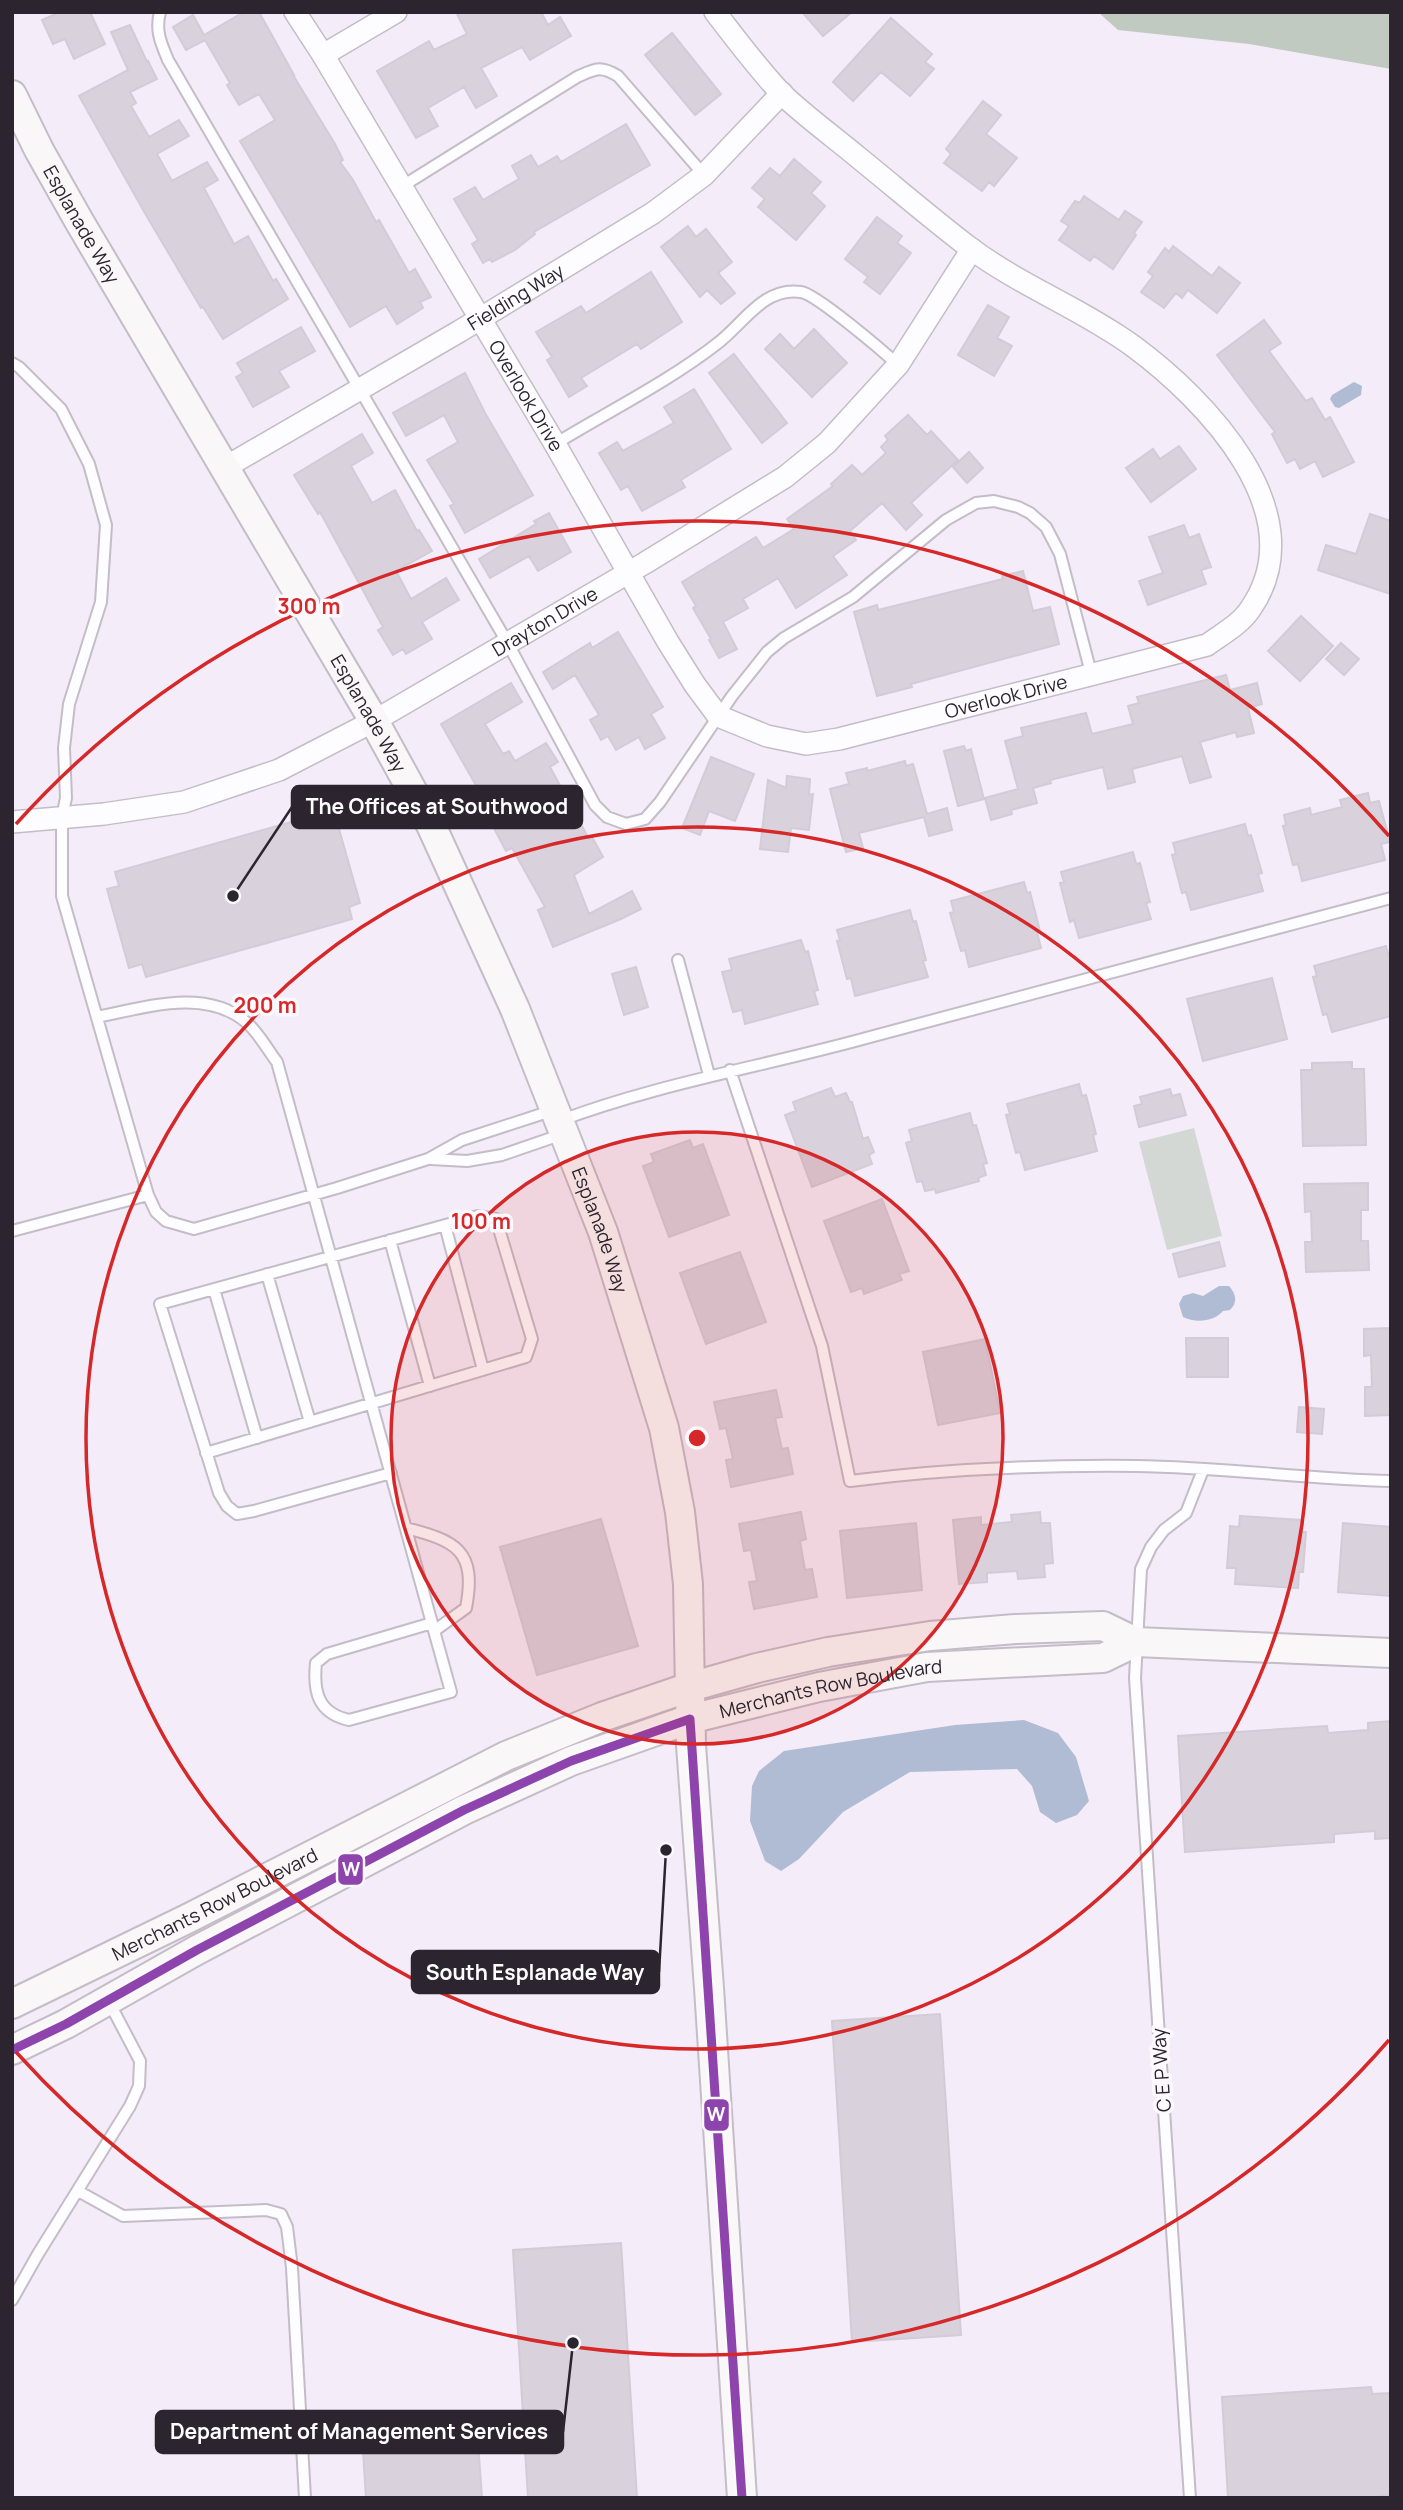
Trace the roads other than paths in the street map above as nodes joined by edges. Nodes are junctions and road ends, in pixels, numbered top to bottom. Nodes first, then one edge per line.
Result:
1 (160, 12) edge
2 (295, 12) edge
3 (396, 12) edge
4 (715, 12) edge
5 (323, 55) junction
6 (782, 93) junction
7 (12, 95) edge
8 (704, 175) junction
9 (401, 187) junction
10 (972, 249) junction
11 (480, 319) junction
12 (12, 363) edge
13 (898, 365) junction
14 (359, 389) junction
15 (555, 443) junction
16 (224, 468) junction
17 (629, 572) junction
18 (507, 642) junction
19 (1091, 673) junction
20 (718, 716) junction
21 (374, 721) junction
22 (62, 817) junction
23 (12, 822) edge
24 (1391, 898) edge
25 (678, 960) dead end
26 (97, 1017) junction
27 (730, 1070) junction
28 (709, 1075) junction
29 (558, 1122) junction
30 (428, 1158) junction
31 (148, 1195) junction
32 (314, 1195) junction
33 (445, 1225) junction
34 (12, 1231) edge
35 (390, 1240) junction
36 (331, 1257) junction
37 (267, 1274) junction
38 (214, 1289) junction
39 (483, 1370) junction
40 (430, 1386) junction
41 (372, 1403) junction
42 (310, 1422) junction
43 (257, 1438) junction
44 (206, 1453) junction
45 (1203, 1471) junction
46 (391, 1474) junction
47 (1391, 1481) edge
48 (406, 1528) junction
49 (433, 1627) junction
50 (1136, 1642) junction
51 (1391, 1653) edge
52 (690, 1687) junction
53 (690, 1719) junction
54 (89, 1967) junction
55 (108, 2000) junction
56 (12, 2004) edge
57 (12, 2050) edge
58 (78, 2191) junction
59 (12, 2300) edge
60 (305, 2498) edge
61 (742, 2498) edge
62 (1190, 2498) edge

1 - 14 lane
2 - 5 street, Overlook Drive
3 - 5 street
4 - 6 street, Overlook Drive
5 - 9 street, Overlook Drive
6 - 8 street, Fielding Way
6 - 10 street, Overlook Drive
7 - 16 street, Esplanade Way
8 - 9 lane
8 - 11 street, Fielding Way
9 - 11 street, Overlook Drive
10 - 13 street, Drayton Drive
10 - 19 street, Overlook Drive
11 - 14 street, Fielding Way
11 - 15 street, Overlook Drive
12 - 22 lane
13 - 15 lane
13 - 17 street, Drayton Drive
14 - 16 street, Fielding Way
14 - 18 lane
15 - 17 street, Overlook Drive
16 - 21 street, Esplanade Way
17 - 18 street, Drayton Drive
17 - 20 street, Overlook Drive
18 - 20 lane
18 - 21 street, Drayton Drive
19 - 20 street, Overlook Drive
19 - 20 lane
21 - 22 street, Drayton Drive
21 - 29 street, Esplanade Way
22 - 23 street, Drayton Drive
22 - 26 lane
24 - 27 lane
25 - 28 lane
26 - 31 lane
26 - 32 lane
27 - 28 lane
27 - 45 lane
28 - 29 lane
29 - 30 lane
29 - 30 lane
29 - 52 street, Esplanade Way
30 - 32 lane
31 - 32 lane
31 - 34 lane
32 - 36 lane
33 - 35 lane
33 - 39 lane
33 - 39 lane
35 - 36 lane
35 - 40 lane
36 - 37 lane
36 - 41 lane
37 - 38 lane
37 - 42 lane
38 - 43 lane
38 - 44 lane
39 - 40 lane
40 - 41 lane
41 - 42 lane
41 - 46 lane
42 - 43 lane
43 - 44 lane
44 - 46 lane
45 - 47 lane
45 - 50 lane, C E P Way
46 - 48 lane
48 - 49 lane
48 - 49 lane
49 - 49 lane
50 - 51 street, Merchants Row Boulevard
50 - 52 street, Merchants Row Boulevard
50 - 53 street, Merchants Row Boulevard
50 - 62 lane, C E P Way
52 - 53 street, Esplanade Way
52 - 54 street, Merchants Row Boulevard
53 - 55 street, Merchants Row Boulevard
53 - 61 street, Esplanade Way
54 - 55 street
54 - 56 street, Merchants Row Boulevard
55 - 57 street, Merchants Row Boulevard
55 - 58 lane
58 - 59 lane
58 - 60 lane

